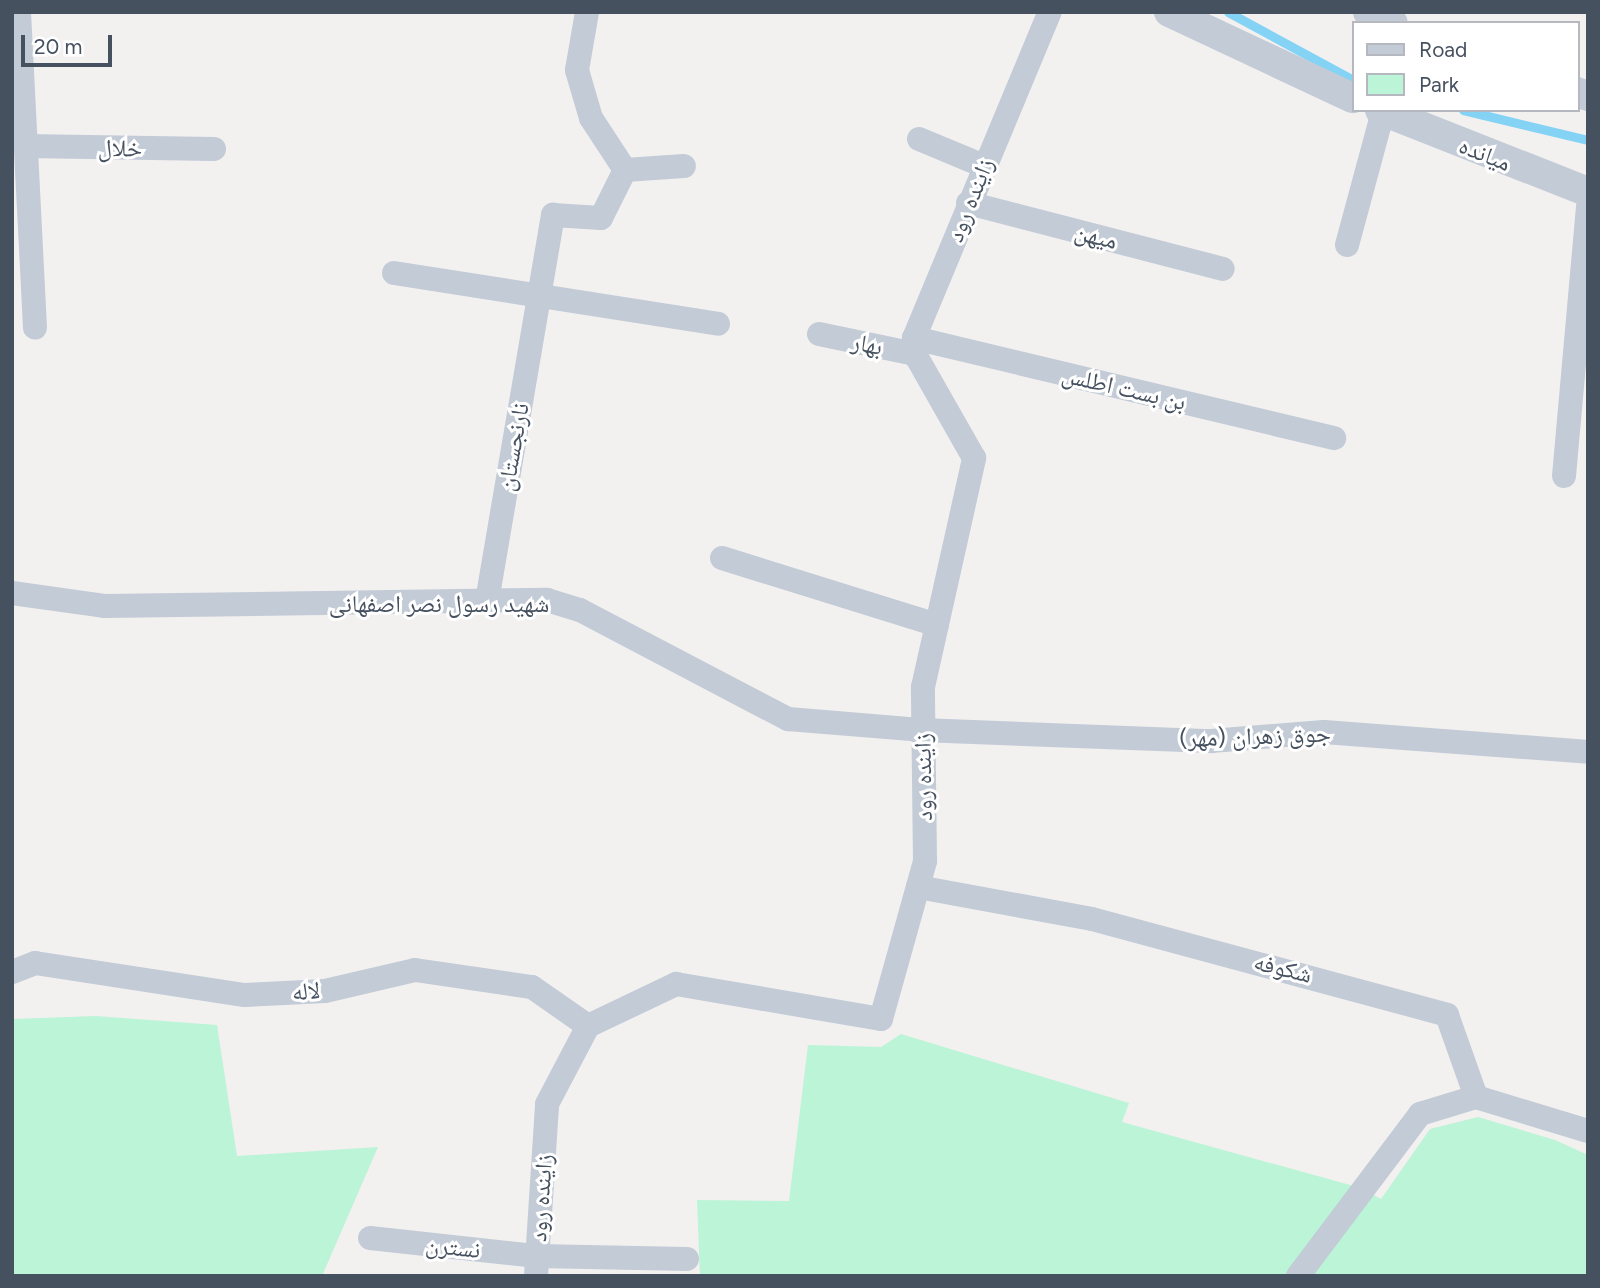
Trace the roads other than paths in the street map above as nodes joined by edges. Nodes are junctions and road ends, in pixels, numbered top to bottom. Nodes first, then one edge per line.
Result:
1 (19, 12) edge
2 (587, 12) edge
3 (1050, 12) edge
4 (1169, 12) edge
5 (1368, 12) edge
6 (1388, 21) edge
7 (1352, 98) edge
8 (1382, 112) edge
9 (1385, 112) edge
10 (919, 139) dead end
11 (25, 146) junction
12 (214, 149) dead end
13 (684, 166) dead end
14 (984, 166) junction
15 (625, 170) junction
16 (1588, 192) edge
17 (968, 204) junction
18 (1588, 207) edge
19 (1347, 245) dead end
20 (1223, 269) dead end
21 (394, 273) dead end
22 (539, 293) junction
23 (718, 324) dead end
24 (35, 328) dead end
25 (819, 334) dead end
26 (915, 346) junction
27 (1334, 438) dead end
28 (1564, 475) dead end
29 (722, 558) dead end
30 (12, 593) edge
31 (487, 601) junction
32 (937, 625) junction
33 (921, 730) junction
34 (1588, 752) edge
35 (918, 887) junction
36 (12, 972) edge
37 (588, 1026) junction
38 (1476, 1097) junction
39 (1588, 1131) edge
40 (370, 1238) dead end
41 (687, 1259) dead end
42 (536, 1266) edge
43 (1298, 1276) edge

1 - 11 street
2 - 15 street
3 - 14 street, زاینده رود
4 - 7 street
5 - 6 street
8 - 19 street
9 - 16 street, میانده
10 - 14 street
11 - 12 street, خلال
11 - 24 street
13 - 15 street
14 - 17 street, زاینده رود
15 - 22 street, نارنجستان
17 - 20 street, میهن
17 - 26 street, زاینده رود
18 - 28 street
21 - 22 street
22 - 23 street
22 - 31 street, نارنجستان
25 - 26 street, بهار
26 - 27 street, بن بست اطلس
26 - 32 street, زاینده رود
29 - 32 street
30 - 31 street, شهید رسول نصر اصفهانی
31 - 33 street, شهید رسول نصر اصفهانی
32 - 33 street, زاینده رود
33 - 34 street, جوق زهران (مهر)
33 - 35 street, زاینده رود
35 - 37 street, زاینده رود
35 - 38 street, شکوفه
36 - 37 street, لاله
37 - 42 street, زاینده رود
38 - 39 street
38 - 43 street
40 - 42 street, نسترن
41 - 42 street, نسترن

